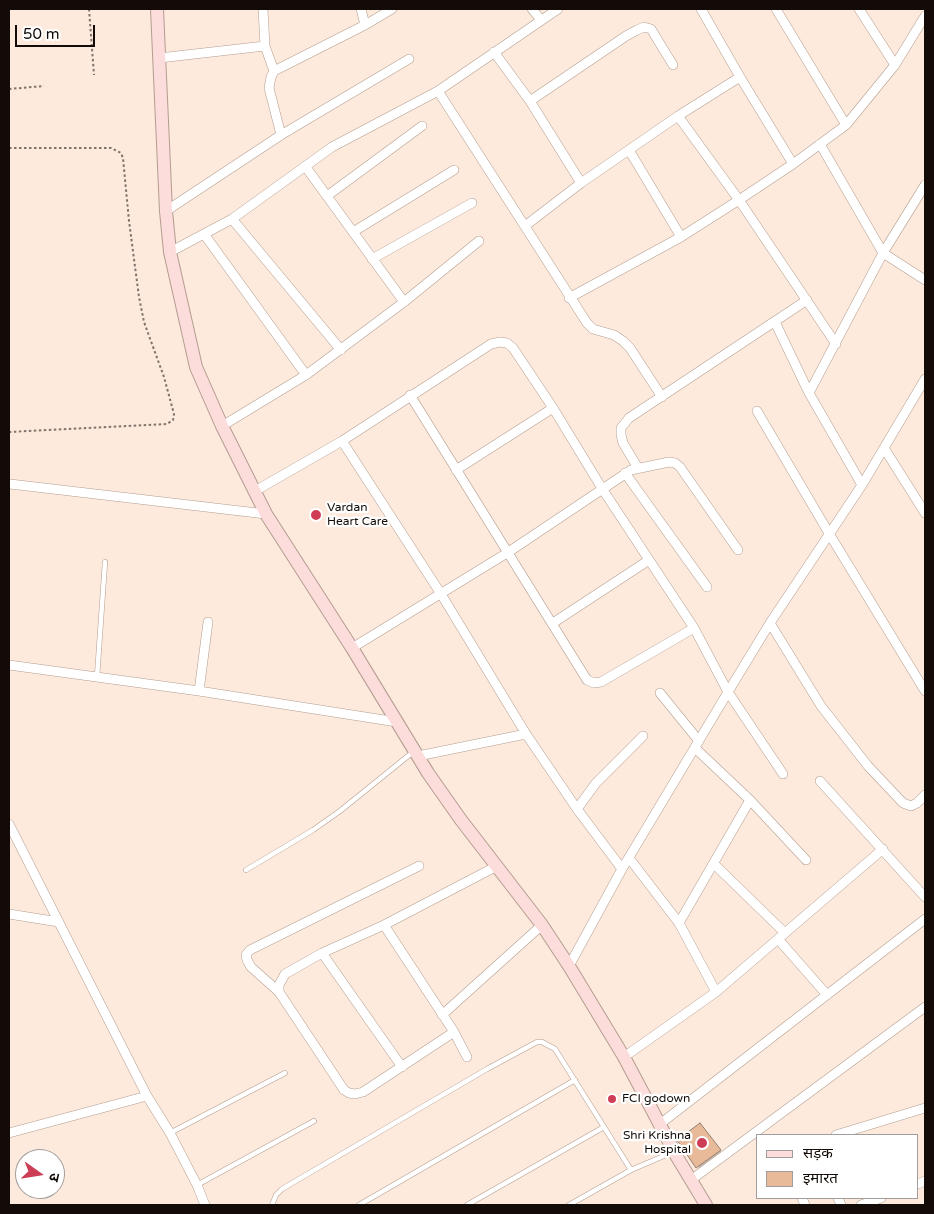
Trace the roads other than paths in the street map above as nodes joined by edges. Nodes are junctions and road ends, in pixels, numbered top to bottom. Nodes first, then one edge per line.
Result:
1 (157, 9) edge
2 (263, 9) edge
3 (361, 9) edge
4 (392, 9) edge
5 (532, 9) edge
6 (558, 9) edge
7 (701, 9) edge
8 (776, 9) edge
9 (859, 9) edge
10 (925, 16) edge
11 (541, 20) junction
12 (365, 25) junction
13 (265, 46) junction
14 (494, 52) junction
15 (159, 58) junction
16 (409, 59) dead end
17 (895, 65) junction
18 (673, 66) dead end
19 (274, 71) junction
20 (740, 77) junction
21 (438, 91) junction
22 (530, 101) junction
23 (678, 116) junction
24 (846, 125) junction
25 (422, 126) dead end
26 (281, 135) junction
27 (820, 144) junction
28 (629, 150) junction
29 (793, 164) junction
30 (305, 166) junction
31 (454, 170) dead end
32 (581, 183) junction
33 (925, 185) edge
34 (327, 196) junction
35 (739, 200) junction
36 (472, 203) dead end
37 (166, 211) junction
38 (232, 219) junction
39 (524, 226) junction
40 (353, 232) junction
41 (204, 234) junction
42 (680, 237) junction
43 (479, 241) dead end
44 (170, 252) junction
45 (883, 253) junction
46 (372, 259) junction
47 (925, 280) edge
48 (569, 298) junction
49 (807, 300) junction
50 (404, 302) junction
51 (775, 322) junction
52 (836, 344) junction
53 (342, 350) junction
54 (306, 375) junction
55 (925, 379) edge
56 (809, 393) junction
57 (410, 395) junction
58 (662, 396) junction
59 (554, 408) junction
60 (757, 411) dead end
61 (222, 426) junction
62 (342, 441) junction
63 (884, 448) junction
64 (638, 468) junction
65 (456, 470) junction
66 (625, 474) junction
67 (10, 484) dead end
68 (862, 485) junction
69 (604, 490) junction
70 (255, 491) junction
71 (925, 513) edge
72 (266, 514) junction
73 (830, 535) junction
74 (738, 550) dead end
75 (507, 553) junction
76 (649, 560) junction
77 (105, 562) dead end
78 (707, 587) dead end
79 (441, 594) junction
80 (208, 622) dead end
81 (770, 623) junction
82 (552, 624) junction
83 (694, 628) junction
84 (352, 648) junction
85 (9, 664) edge
86 (97, 677) junction
87 (199, 691) junction
88 (925, 691) edge
89 (728, 692) junction
90 (660, 693) dead end
91 (397, 722) junction
92 (526, 734) junction
93 (643, 736) dead end
94 (697, 745) junction
95 (416, 754) junction
96 (782, 774) dead end
97 (820, 781) dead end
98 (925, 795) edge
99 (750, 800) junction
100 (577, 809) junction
101 (9, 824) edge
102 (883, 849) junction
103 (629, 858) junction
104 (806, 860) dead end
105 (714, 864) junction
106 (419, 866) dead end
107 (497, 866) junction
108 (622, 869) junction
109 (246, 870) dead end
110 (925, 897) edge
111 (9, 914) edge
112 (925, 919) edge
113 (59, 922) junction
114 (679, 923) junction
115 (384, 925) junction
116 (542, 925) junction
117 (781, 936) junction
118 (322, 953) junction
119 (569, 966) junction
120 (279, 992) junction
121 (716, 992) junction
122 (827, 995) junction
123 (925, 1007) edge
124 (442, 1015) junction
125 (454, 1032) junction
126 (467, 1057) dead end
127 (624, 1058) junction
128 (402, 1067) junction
129 (285, 1073) dead end
130 (575, 1080) junction
131 (146, 1096) junction
132 (925, 1108) edge
133 (314, 1121) dead end
134 (660, 1124) junction
135 (604, 1127) junction
136 (9, 1133) edge
137 (170, 1134) junction
138 (839, 1134) edge
139 (674, 1152) junction
140 (631, 1170) junction
141 (691, 1180) junction
142 (197, 1186) junction
143 (878, 1199) edge
144 (205, 1205) edge
145 (272, 1205) edge
146 (359, 1205) edge
147 (467, 1205) edge
148 (569, 1205) edge
149 (706, 1205) edge
150 (861, 1205) edge

1 - 15 street
2 - 13 street
3 - 12 street
4 - 12 street
5 - 11 street
6 - 11 street
7 - 20 street
8 - 24 street
9 - 17 street
10 - 17 street
11 - 14 street
12 - 19 street
13 - 15 street
13 - 19 street
14 - 21 street
14 - 22 street
15 - 37 street
16 - 26 street
17 - 24 street
18 - 22 street
19 - 26 street
20 - 23 street
20 - 29 street
21 - 30 street
21 - 39 street
22 - 32 street
23 - 28 street
23 - 35 street
24 - 27 street
25 - 34 street
26 - 37 street
27 - 29 street
27 - 45 street
28 - 32 street
28 - 42 street
29 - 35 street
30 - 34 street
30 - 38 street
31 - 40 street
32 - 39 street
33 - 45 street
34 - 40 street
35 - 42 street
35 - 49 street
36 - 46 street
37 - 44 street
38 - 41 street
38 - 53 street
39 - 48 street
40 - 46 street
41 - 44 street
41 - 54 street
42 - 48 street
43 - 50 street
44 - 61 street
45 - 47 street
45 - 52 street
46 - 50 street
48 - 58 street
49 - 51 street
49 - 52 street
50 - 53 street
51 - 56 street
51 - 58 street
52 - 56 street
53 - 54 street
54 - 61 street
55 - 63 street
56 - 68 street
57 - 59 street
57 - 62 street
57 - 65 street
58 - 64 street
59 - 65 street
59 - 69 street
60 - 73 street
61 - 70 street
62 - 70 street
62 - 79 street
63 - 68 street
63 - 71 street
64 - 66 street
64 - 74 street
65 - 75 street
66 - 69 street
66 - 78 street
67 - 72 street
68 - 73 street
69 - 75 street
69 - 76 street
70 - 72 street
72 - 84 street
73 - 81 street
73 - 88 street
75 - 79 street
75 - 82 street
76 - 82 street
76 - 83 street
77 - 86 lane
79 - 84 street
79 - 92 street
80 - 87 street
81 - 89 street
81 - 98 street
82 - 83 street
83 - 89 street
84 - 91 street
85 - 86 street
86 - 87 street
87 - 91 street
89 - 94 street
89 - 96 street
90 - 94 street
91 - 95 street
92 - 95 street
92 - 100 street
93 - 100 street
94 - 99 street
94 - 103 street
95 - 107 street
95 - 109 lane
97 - 102 street
99 - 104 street
99 - 105 street
100 - 108 street
101 - 113 street
102 - 110 street
102 - 117 street
103 - 108 street
103 - 114 street
105 - 114 street
105 - 117 street
106 - 120 street
107 - 115 street
107 - 116 street
108 - 119 street
111 - 113 street
112 - 122 street
113 - 131 street
114 - 121 street
115 - 118 street
115 - 124 street
116 - 119 street
116 - 124 street
117 - 121 street
117 - 122 street
118 - 120 street
118 - 128 street
119 - 127 street
120 - 128 street
121 - 127 street
122 - 134 street
123 - 141 street
124 - 125 street
125 - 126 street
125 - 128 street
127 - 134 street
129 - 137 lane
130 - 135 lane
130 - 145 lane
130 - 146 lane
131 - 136 street
131 - 137 street
132 - 138 street
133 - 142 lane
134 - 139 street
135 - 140 lane
135 - 147 lane
137 - 142 street
139 - 140 lane
139 - 141 street
140 - 148 lane
141 - 149 street
142 - 144 street
143 - 150 street

